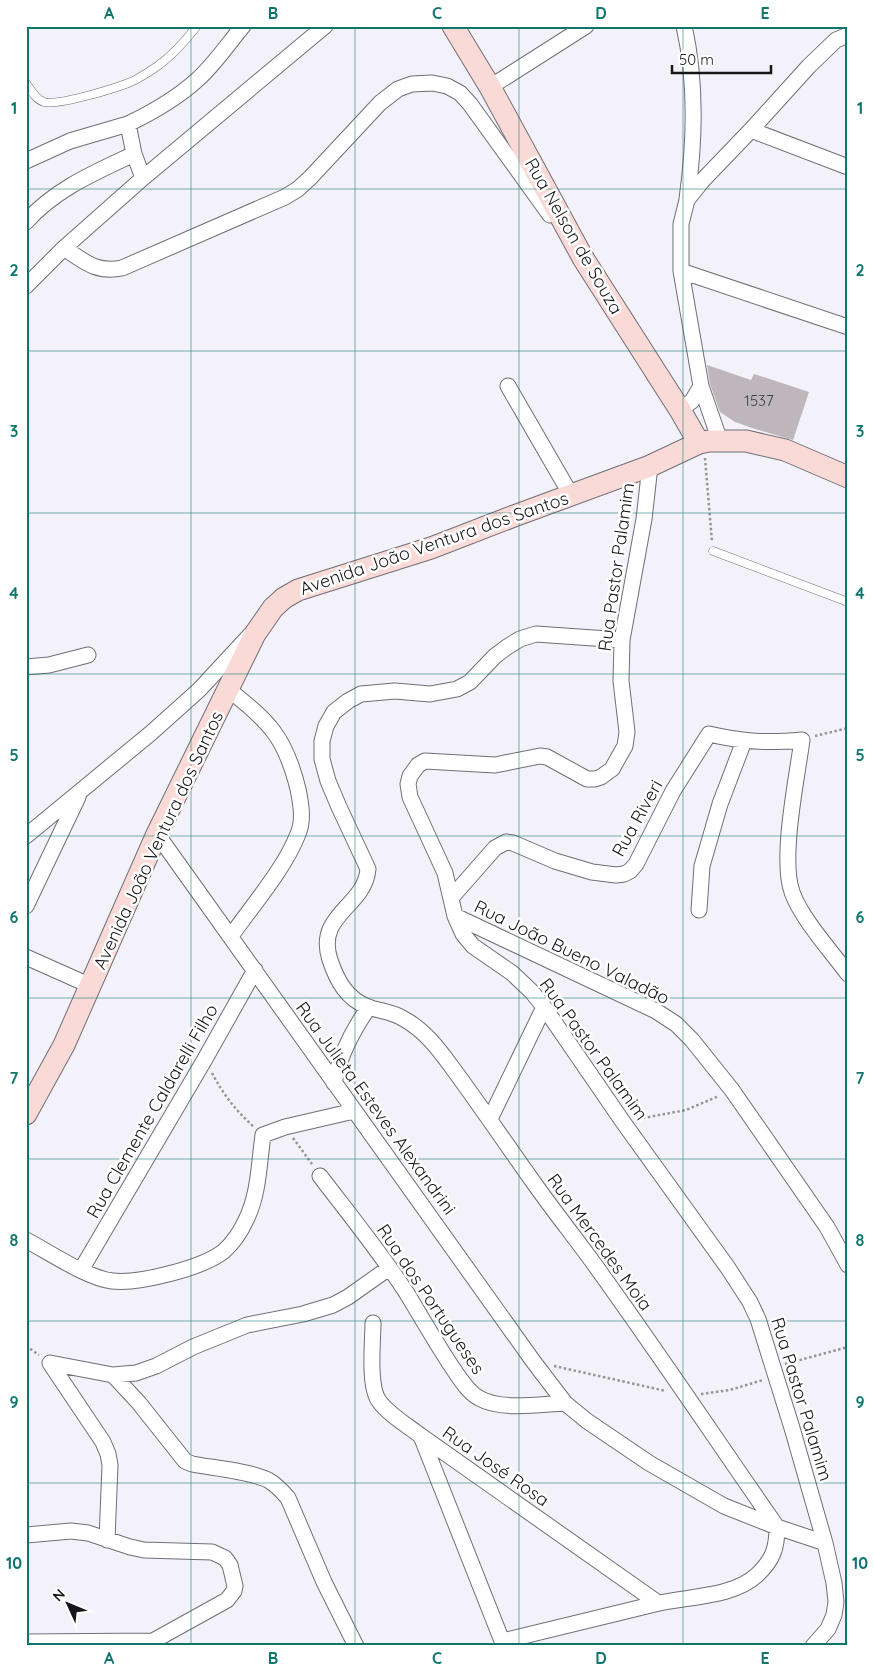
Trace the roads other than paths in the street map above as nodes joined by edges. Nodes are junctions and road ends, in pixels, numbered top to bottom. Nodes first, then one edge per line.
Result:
1 (197, 26) edge
2 (243, 26) edge
3 (325, 26) edge
4 (453, 26) edge
5 (586, 26) edge
6 (684, 26) edge
7 (848, 35) edge
8 (26, 82) edge
9 (490, 87) junction
10 (128, 124) junction
11 (751, 130) junction
12 (134, 154) junction
13 (26, 161) edge
14 (848, 167) edge
15 (144, 178) junction
16 (687, 200) junction
17 (26, 222) edge
18 (64, 248) junction
19 (583, 258) junction
20 (681, 271) junction
21 (26, 286) edge
22 (848, 327) edge
23 (508, 386) dead end
24 (701, 386) junction
25 (680, 410) junction
26 (708, 442) junction
27 (650, 466) junction
28 (848, 477) edge
29 (570, 495) junction
30 (713, 551) road end
31 (848, 602) edge
32 (265, 618) junction
33 (622, 640) junction
34 (88, 655) dead end
35 (26, 667) edge
36 (228, 689) junction
37 (744, 742) junction
38 (80, 793) junction
39 (157, 834) junction
40 (26, 836) edge
41 (451, 898) junction
42 (26, 906) edge
43 (699, 910) dead end
44 (455, 916) junction
45 (231, 936) junction
46 (26, 957) edge
47 (255, 970) junction
48 (848, 974) edge
49 (90, 986) junction
50 (369, 1007) junction
51 (544, 1007) junction
52 (334, 1083) junction
53 (354, 1111) junction
54 (26, 1114) edge
55 (490, 1119) junction
56 (320, 1176) road end
57 (26, 1240) edge
58 (848, 1265) edge
59 (389, 1268) junction
60 (80, 1270) junction
61 (373, 1323) dead end
62 (113, 1375) junction
63 (566, 1403) junction
64 (421, 1436) junction
65 (777, 1527) junction
66 (26, 1535) edge
67 (107, 1540) junction
68 (825, 1543) junction
69 (658, 1603) junction
70 (26, 1642) edge
71 (153, 1643) edge
72 (504, 1643) edge
73 (356, 1646) edge
74 (813, 1646) edge

1 - 8 lane
2 - 10 street
3 - 15 street
4 - 9 main road, Rua Nelson de Souza
5 - 9 street
6 - 16 street
7 - 11 street
9 - 19 main road, Rua Nelson de Souza
10 - 12 street
10 - 13 street
11 - 14 street
11 - 16 street
12 - 15 street
12 - 17 street
15 - 18 street
16 - 20 street
18 - 19 street
18 - 21 street
19 - 25 main road, Rua Nelson de Souza
20 - 22 street
20 - 24 street
23 - 29 street
24 - 25 street
24 - 26 street
25 - 26 main road, Rua Nelson de Souza
26 - 27 main road, Avenida João Ventura dos Santos
26 - 28 main road, Avenida João Ventura dos Santos
27 - 29 main road, Avenida João Ventura dos Santos
27 - 33 street, Rua Pastor Palamim
29 - 32 main road, Avenida João Ventura dos Santos
30 - 31 lane
32 - 36 main road, Avenida João Ventura dos Santos
32 - 38 street
33 - 41 street, Rua Pastor Palamim
33 - 50 street, Rua Mercedes Moia
34 - 35 street
36 - 39 main road, Avenida João Ventura dos Santos
36 - 45 street
37 - 41 street, Rua Riveri
37 - 43 street
37 - 48 street
38 - 40 street
38 - 42 street
39 - 45 street, Rua Julieta Esteves Alexandrini
39 - 49 main road, Avenida João Ventura dos Santos
41 - 44 street, Rua Pastor Palamim
44 - 51 street, Rua Pastor Palamim
44 - 58 street, Rua João Bueno Valadão
45 - 47 street, Rua Julieta Esteves Alexandrini
46 - 49 street
47 - 52 street, Rua Julieta Esteves Alexandrini
47 - 60 street, Rua Clemente Caldarelli Filho
49 - 54 main road, Avenida João Ventura dos Santos
50 - 52 street
50 - 55 street, Rua Mercedes Moia
51 - 55 street
51 - 68 street, Rua Pastor Palamim
52 - 53 street, Rua Julieta Esteves Alexandrini
53 - 60 street
53 - 63 street, Rua Julieta Esteves Alexandrini
55 - 65 street, Rua Mercedes Moia
56 - 59 street, Rua dos Portugueses
57 - 60 street
59 - 62 street
59 - 63 street, Rua dos Portugueses
61 - 64 street, Rua José Rosa
62 - 67 street
62 - 73 street
63 - 65 street
64 - 69 street, Rua José Rosa
64 - 72 street
65 - 68 street
65 - 69 street
66 - 67 street
67 - 71 street
68 - 74 street, Rua Pastor Palamim
69 - 72 street
70 - 71 street

